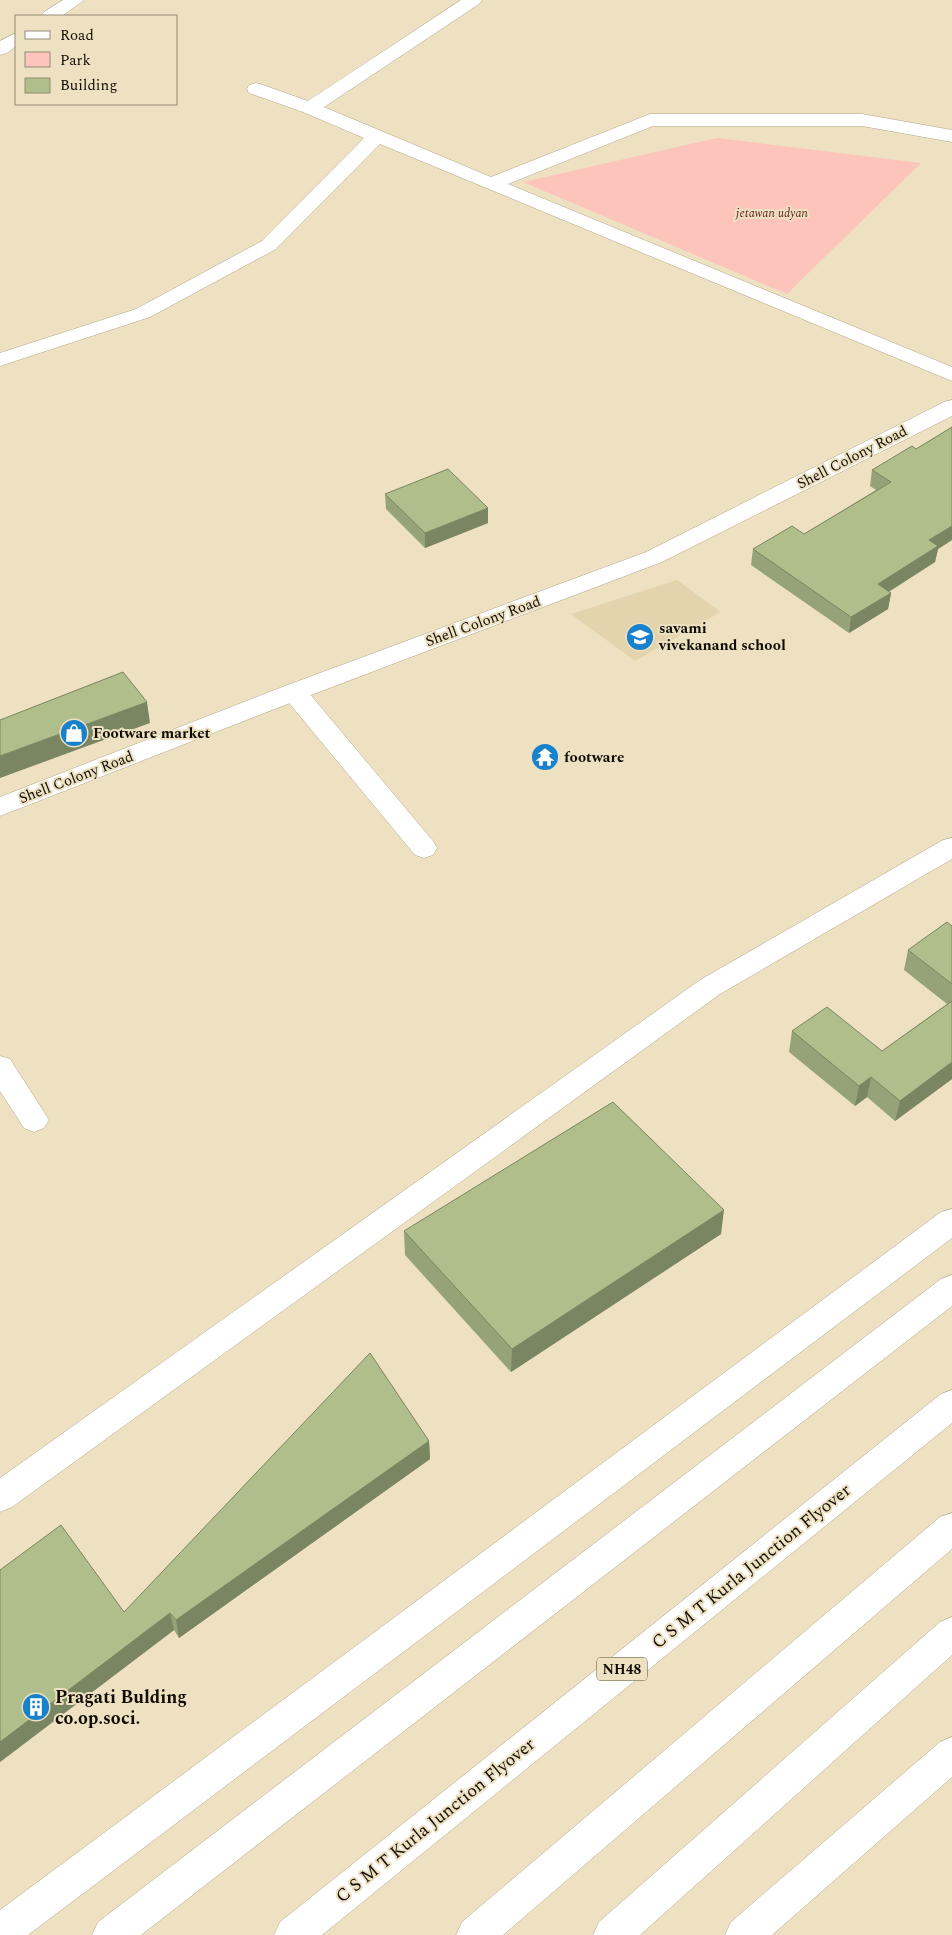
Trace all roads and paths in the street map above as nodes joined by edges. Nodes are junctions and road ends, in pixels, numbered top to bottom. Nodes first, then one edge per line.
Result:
1 (75, 0) edge
2 (473, 0) edge
3 (52, 15) edge
4 (15, 39) edge
5 (0, 48) edge
6 (256, 89) dead end
7 (310, 108) junction
8 (377, 136) junction
9 (952, 136) edge
10 (491, 184) junction
11 (0, 360) edge
12 (952, 375) edge
13 (952, 407) edge
14 (294, 692) junction
15 (0, 807) edge
16 (952, 847) edge
17 (424, 848) dead end
18 (0, 1067) edge
19 (34, 1120) dead end
20 (952, 1221) edge
21 (952, 1288) edge
22 (952, 1404) edge
23 (0, 1497) edge
24 (952, 1528) edge
25 (952, 1633) edge
26 (952, 1754) edge
27 (0, 1934) edge
28 (111, 1935) edge
29 (292, 1935) edge
30 (475, 1935) edge
31 (612, 1935) edge
32 (744, 1935) edge

1 - 3 main road
2 - 7 main road
4 - 5 main road
6 - 7 main road
7 - 8 main road
8 - 10 main road
8 - 11 main road
9 - 10 main road
10 - 12 main road
13 - 14 main road, Shell Colony Road
14 - 15 main road, Shell Colony Road
14 - 17 main road
16 - 23 main road
18 - 19 main road
20 - 27 main road
21 - 28 main road
22 - 29 main road, C S M T Kurla Junction Flyover / NH48
24 - 30 main road
25 - 31 main road
26 - 32 main road

